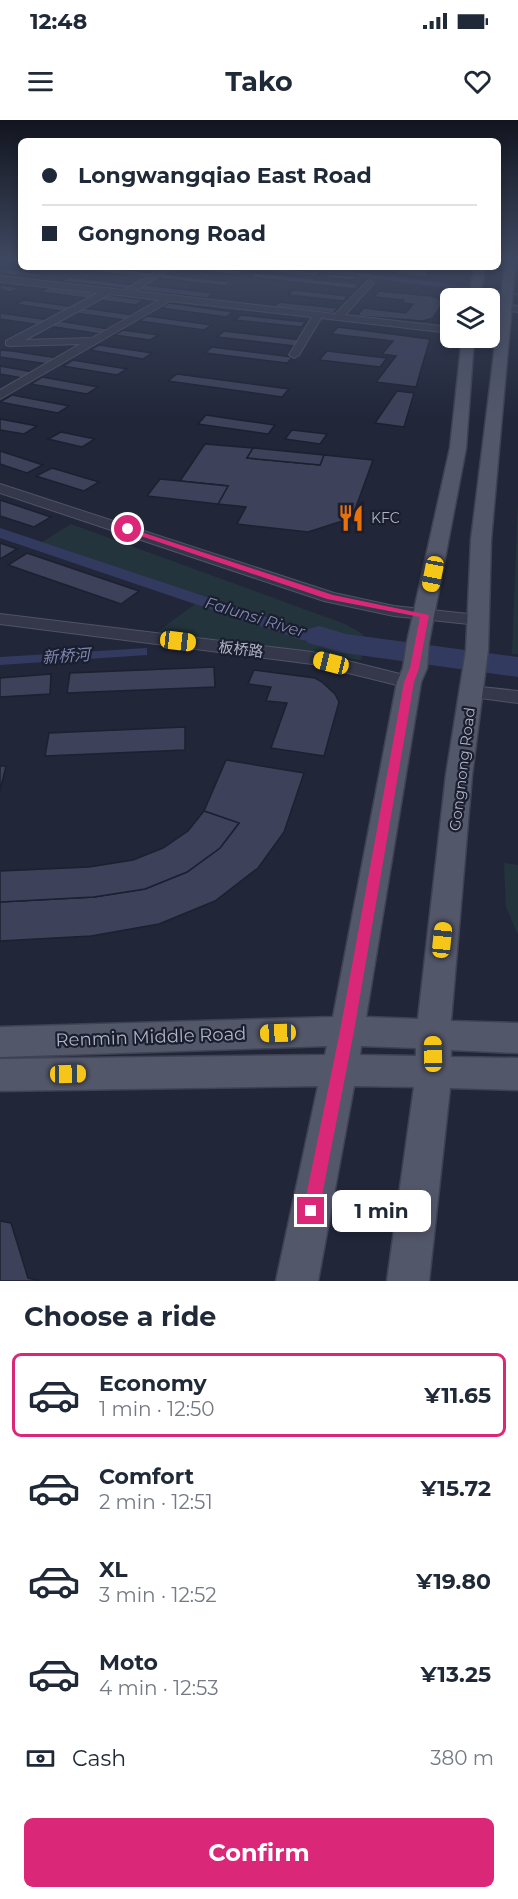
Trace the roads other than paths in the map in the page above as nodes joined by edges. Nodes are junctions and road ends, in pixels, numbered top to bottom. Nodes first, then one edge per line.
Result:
1 (69, 311) edge
2 (146, 311) edge
3 (282, 311) edge
4 (343, 311) edge
5 (512, 311) edge
6 (318, 315) junction
7 (338, 317) junction
8 (440, 329) edge
9 (94, 341) junction
10 (5, 343) edge
11 (467, 348) edge
12 (294, 355) dead end
13 (0, 395) edge
14 (0, 488) edge
15 (424, 615) junction
16 (0, 619) edge
17 (478, 620) junction
18 (414, 664) junction
19 (473, 686) junction
20 (518, 697) edge
21 (347, 1031) junction
22 (433, 1034) junction
23 (518, 1038) edge
24 (0, 1042) edge
25 (338, 1070) junction
26 (434, 1073) junction
27 (518, 1074) edge
28 (0, 1075) edge
29 (297, 1281) edge
30 (408, 1281) edge

1 - 10 street
2 - 9 street
3 - 6 street
4 - 7 street
5 - 17 main road, Gongnong Road
6 - 7 street
6 - 12 street
7 - 8 street
9 - 10 street
9 - 13 street
11 - 15 main road
14 - 15 street
15 - 17 street
15 - 18 main road
16 - 18 street, 板桥路
17 - 19 main road, Gongnong Road
18 - 21 main road
19 - 20 street
19 - 22 main road, Gongnong Road
21 - 22 main road, Renmin Middle Road
21 - 24 main road, Renmin Middle Road
21 - 25 main road
22 - 23 main road, Renmin Middle Road
22 - 26 main road, Gongnong Road
25 - 26 main road
25 - 28 main road
25 - 29 main road
26 - 27 main road
26 - 30 main road, Gongnong Road

